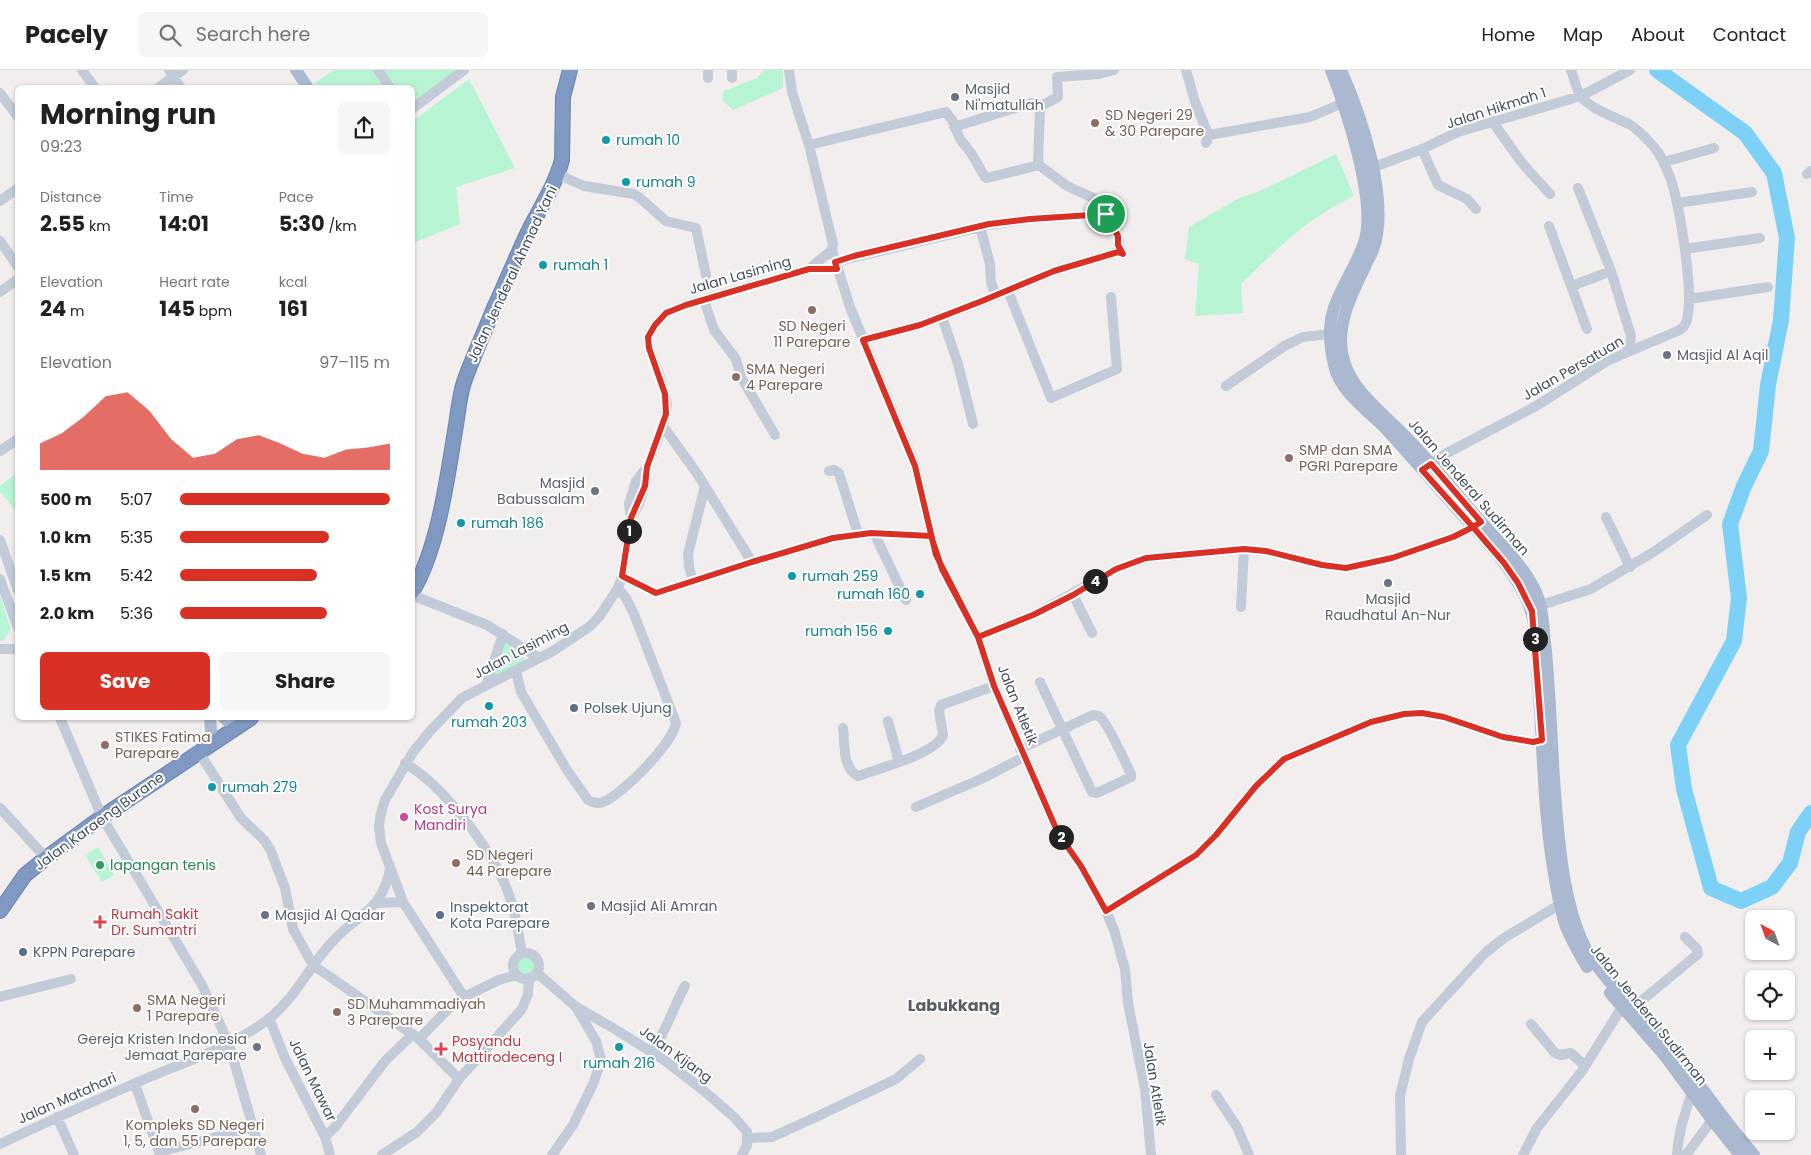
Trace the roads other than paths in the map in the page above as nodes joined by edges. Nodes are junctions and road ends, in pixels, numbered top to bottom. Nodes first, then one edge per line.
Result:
1 (82, 70) edge
2 (183, 70) edge
3 (296, 70) edge
4 (378, 70) edge
5 (464, 70) edge
6 (570, 70) edge
7 (789, 70) edge
8 (1114, 70) edge
9 (1186, 70) edge
10 (1331, 70) edge
11 (1341, 70) edge
12 (1571, 70) edge
13 (1628, 72) edge
14 (171, 73) edge
15 (1057, 74) edge
16 (93, 85) edge
17 (161, 85) edge
18 (179, 85) edge
19 (306, 85) edge
20 (388, 85) edge
21 (0, 92) edge
22 (1581, 96) junction
23 (1348, 101) junction
24 (415, 106) edge
25 (1040, 110) junction
26 (15, 113) edge
27 (1492, 121) junction
28 (954, 127) junction
29 (810, 145) junction
30 (1714, 148) dead end
31 (1422, 149) junction
32 (1664, 162) junction
33 (1039, 165) junction
34 (1374, 167) junction
35 (558, 174) junction
36 (1578, 188) dead end
37 (15, 190) edge
38 (1752, 192) dead end
39 (1550, 194) dead end
40 (0, 201) edge
41 (1677, 203) junction
42 (1476, 208) dead end
43 (1106, 214) junction
44 (980, 226) junction
45 (1549, 226) dead end
46 (1760, 238) dead end
47 (0, 241) edge
48 (1685, 249) junction
49 (832, 250) junction
50 (15, 262) edge
51 (836, 265) junction
52 (809, 269) junction
53 (1611, 271) junction
54 (706, 275) dead end
55 (15, 281) edge
56 (1572, 286) junction
57 (1768, 287) dead end
58 (1008, 291) junction
59 (0, 292) edge
60 (996, 296) junction
61 (1111, 297) dead end
62 (704, 300) junction
63 (1689, 300) junction
64 (942, 317) junction
65 (1587, 329) dead end
66 (1330, 334) junction
67 (863, 340) junction
68 (1626, 352) junction
69 (1226, 386) dead end
70 (973, 424) dead end
71 (663, 426) junction
72 (776, 435) dead end
73 (15, 441) edge
74 (0, 450) edge
75 (1427, 467) junction
76 (829, 471) dead end
77 (705, 486) junction
78 (1707, 515) dead end
79 (1606, 518) dead end
80 (1477, 524) junction
81 (858, 534) junction
82 (874, 534) junction
83 (931, 536) junction
84 (0, 540) edge
85 (1244, 549) junction
86 (752, 562) junction
87 (1630, 567) junction
88 (622, 576) junction
89 (0, 579) edge
90 (693, 581) junction
91 (15, 582) edge
92 (415, 587) edge
93 (618, 588) junction
94 (1073, 595) junction
95 (415, 597) edge
96 (906, 600) dead end
97 (1541, 605) junction
98 (1241, 608) dead end
99 (15, 620) edge
100 (1092, 633) dead end
101 (502, 634) junction
102 (978, 637) junction
103 (0, 649) edge
104 (15, 649) edge
105 (539, 658) junction
106 (516, 671) junction
107 (1040, 682) dead end
108 (488, 683) junction
109 (994, 686) junction
110 (61, 720) edge
111 (208, 720) edge
112 (226, 720) edge
113 (247, 720) edge
114 (888, 721) dead end
115 (235, 727) junction
116 (843, 728) dead end
117 (1062, 730) junction
118 (1542, 740) junction
119 (212, 742) junction
120 (198, 751) junction
121 (1022, 753) junction
122 (899, 762) junction
123 (406, 763) junction
124 (1550, 796) junction
125 (0, 808) edge
126 (916, 808) dead end
127 (102, 817) junction
128 (46, 858) junction
129 (390, 869) junction
130 (403, 902) junction
131 (377, 903) junction
132 (1559, 905) junction
133 (0, 911) edge
134 (1106, 911) junction
135 (1685, 936) dead end
136 (522, 954) junction
137 (313, 965) junction
138 (516, 975) junction
139 (533, 976) junction
140 (71, 979) dead end
141 (685, 986) dead end
142 (0, 997) edge
143 (464, 997) junction
144 (1628, 1005) junction
145 (575, 1006) junction
146 (269, 1018) junction
147 (1531, 1024) dead end
148 (416, 1036) junction
149 (229, 1044) junction
150 (652, 1053) junction
151 (920, 1059) dead end
152 (1586, 1066) junction
153 (459, 1078) junction
154 (135, 1084) junction
155 (1695, 1088) junction
156 (1216, 1096) dead end
157 (57, 1117) junction
158 (1712, 1120) junction
159 (254, 1126) junction
160 (325, 1137) junction
161 (748, 1138) junction
162 (0, 1144) edge
163 (154, 1153) edge
164 (74, 1155) edge
165 (261, 1155) edge
166 (330, 1155) edge
167 (382, 1155) edge
168 (552, 1155) edge
169 (742, 1155) edge
170 (1151, 1155) edge
171 (1250, 1155) edge
172 (1401, 1155) edge
173 (1523, 1155) edge
174 (1677, 1155) edge
175 (1686, 1155) edge
176 (1740, 1155) edge
177 (1754, 1155) edge

1 - 16 street
2 - 14 street
3 - 19 main road
4 - 20 street
5 - 24 street
6 - 35 highway, Jalan Jenderal Ahmad Yani
7 - 29 street
8 - 15 street
9 - 23 street
10 - 23 main road, Jalan Jenderal Sudirman
11 - 23 main road, Jalan Jenderal Sudirman
12 - 22 street
13 - 22 street, Jalan Hikmah 1
14 - 17 street
14 - 18 street
15 - 25 street
21 - 26 street
22 - 27 street, Jalan Hikmah 1
22 - 32 street, Jalan Persatuan
23 - 34 main road, Jalan Jenderal Sudirman
23 - 66 main road, Jalan Jenderal Sudirman
25 - 28 street
25 - 33 street
27 - 31 street, Jalan Hikmah 1
27 - 39 street
28 - 29 street
28 - 33 street
29 - 49 street
30 - 32 street
31 - 34 street, Jalan Hikmah 1
31 - 42 street
32 - 41 street, Jalan Persatuan
33 - 43 street
34 - 75 main road, Jalan Jenderal Sudirman
35 - 54 street
35 - 92 highway, Jalan Jenderal Ahmad Yani
36 - 53 street
37 - 40 street
38 - 41 street
41 - 48 street, Jalan Persatuan
43 - 44 street
43 - 58 street
44 - 51 street
44 - 60 street
45 - 56 street
46 - 48 street
47 - 50 street
48 - 63 street, Jalan Persatuan
49 - 51 street, Jalan Atletik
49 - 52 street
51 - 52 street
51 - 67 street, Jalan Atletik
52 - 62 street, Jalan Lasiming
53 - 56 street
53 - 68 street
55 - 59 street
56 - 65 street
57 - 63 street
58 - 60 street
58 - 61 street
60 - 64 street
62 - 71 street, Jalan Lasiming
62 - 72 street
63 - 68 street, Jalan Persatuan
64 - 67 street
64 - 70 street
66 - 69 street
66 - 75 main road, Jalan Jenderal Sudirman
67 - 83 street, Jalan Atletik
68 - 75 street, Jalan Persatuan
71 - 77 street
71 - 88 street, Jalan Lasiming
73 - 74 street
75 - 80 main road, Jalan Jenderal Sudirman
76 - 81 street
77 - 86 street
77 - 90 street
78 - 87 street
79 - 87 street
80 - 85 street
80 - 97 main road, Jalan Jenderal Sudirman
80 - 118 main road, Jalan Jenderal Sudirman
81 - 82 street
81 - 86 street
82 - 83 street
82 - 96 street
83 - 102 street, Jalan Atletik
84 - 91 street
85 - 94 street
85 - 98 street
86 - 90 street
87 - 97 street
88 - 90 street
88 - 93 street, Jalan Lasiming
89 - 99 street
93 - 105 street, Jalan Lasiming
93 - 106 street
94 - 100 street
94 - 102 street
95 - 101 street
97 - 124 main road, Jalan Jenderal Sudirman
101 - 105 street
101 - 108 street
102 - 109 street, Jalan Atletik
103 - 104 street
105 - 106 street, Jalan Lasiming
106 - 108 street, Jalan Lasiming
107 - 117 street
108 - 123 street, Jalan Lasiming
109 - 121 street, Jalan Atletik
109 - 122 street
110 - 127 street
111 - 119 main road
112 - 115 main road
113 - 115 highway
114 - 122 street
115 - 119 highway, Jalan Karaeng Burane
116 - 122 street
117 - 117 street
117 - 121 street
118 - 124 main road, Jalan Jenderal Sudirman
118 - 134 street
119 - 120 highway, Jalan Karaeng Burane
120 - 127 highway, Jalan Karaeng Burane
120 - 137 street
121 - 126 street
121 - 134 street, Jalan Atletik
123 - 129 street, Jalan Lasiming
123 - 136 street
124 - 132 main road, Jalan Jenderal Sudirman
124 - 144 main road, Jalan Jenderal Sudirman
125 - 128 street
127 - 128 highway, Jalan Karaeng Burane
127 - 149 street
128 - 133 highway, Jalan Karaeng Burane
129 - 130 street, Jalan Lasiming
129 - 131 street
130 - 131 street
130 - 143 street, Jalan Lasiming
131 - 137 street, Jalan Matahari
132 - 144 main road, Jalan Jenderal Sudirman
132 - 172 street
134 - 170 street, Jalan Atletik
135 - 144 street
136 - 138 street
136 - 139 street
137 - 146 street, Jalan Matahari
137 - 148 street
138 - 139 street
138 - 143 street
139 - 145 street
139 - 153 street
140 - 142 street
141 - 150 street
143 - 148 street
144 - 152 street
144 - 155 main road, Jalan Jenderal Sudirman
145 - 150 street, Jalan Kijang
145 - 168 street
146 - 149 street, Jalan Matahari
146 - 160 street, Jalan Mawar
147 - 152 street
148 - 153 street
148 - 160 street
149 - 154 street, Jalan Matahari
149 - 159 street
150 - 161 street, Jalan Kijang
151 - 161 street
152 - 173 street
153 - 167 street
154 - 157 street, Jalan Matahari
154 - 163 street
155 - 158 main road, Jalan Jenderal Sudirman
155 - 174 street
155 - 177 main road, Jalan Jenderal Sudirman
156 - 171 street
157 - 162 street, Jalan Matahari
157 - 164 street
158 - 175 street
158 - 176 main road, Jalan Jenderal Sudirman
159 - 163 street
159 - 165 street
160 - 166 street, Jalan Mawar
161 - 169 street

